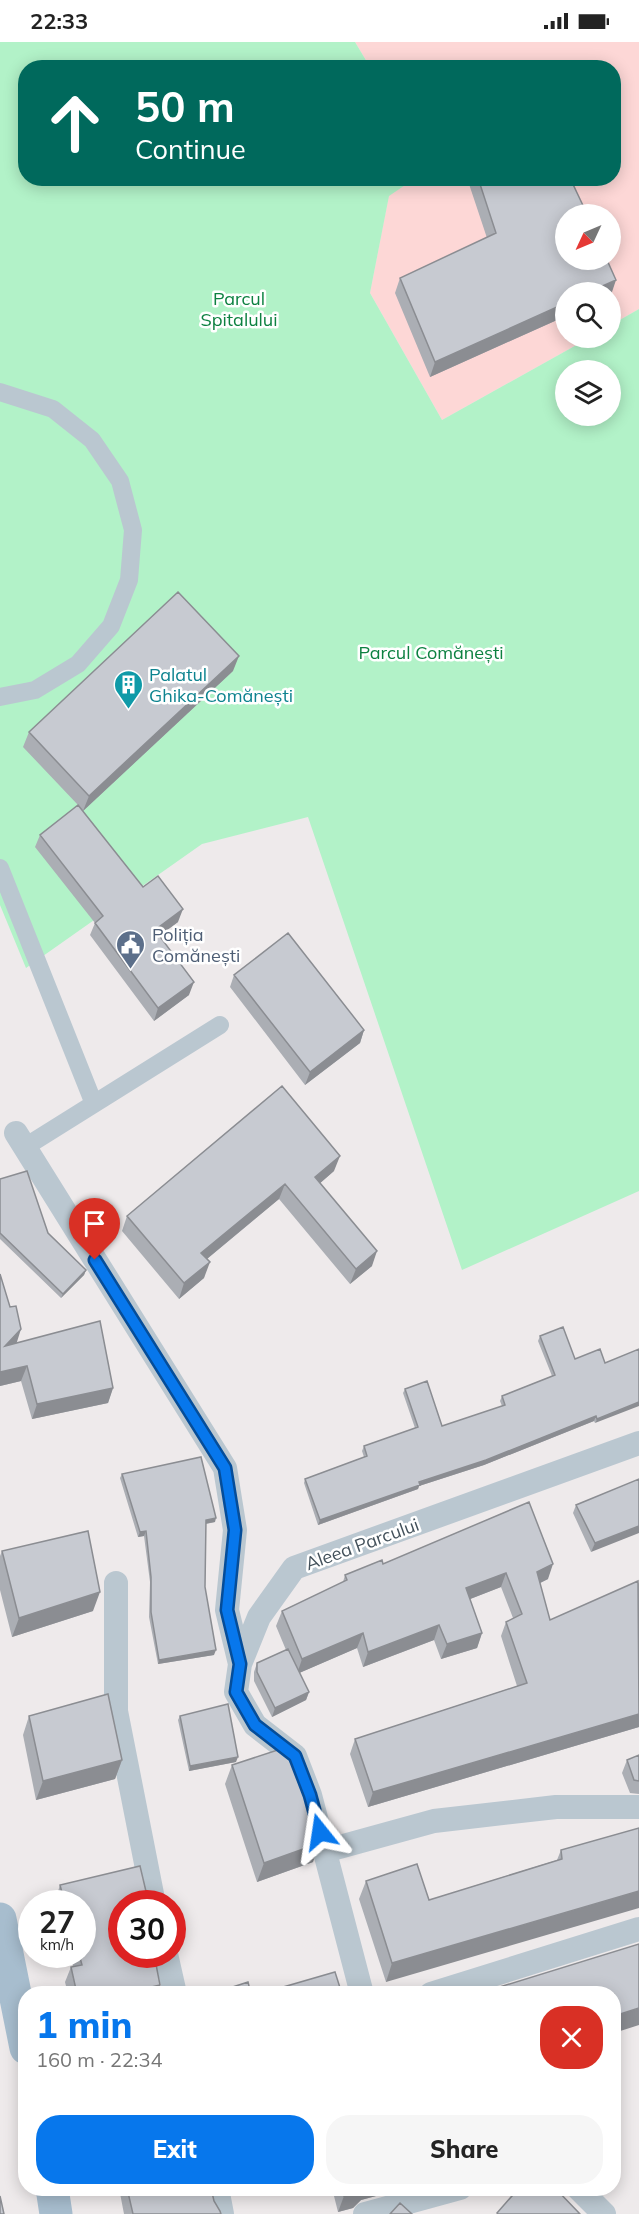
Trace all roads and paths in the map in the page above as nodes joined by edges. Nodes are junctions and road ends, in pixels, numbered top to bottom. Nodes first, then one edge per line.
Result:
1 (0, 392) edge
2 (0, 697) edge
3 (0, 868) edge
4 (220, 1025) dead end
5 (94, 1104) junction
6 (20, 1140) joint
7 (639, 1443) edge
8 (116, 1583) dead end
9 (240, 1664) junction
10 (639, 1807) edge
11 (325, 1851) junction
12 (151, 1890) edge
13 (0, 1919) edge
14 (639, 1929) edge
15 (169, 1968) edge
16 (173, 1986) edge
17 (360, 1986) edge
18 (457, 1986) edge
19 (18, 2008) edge
20 (53, 2196) edge
21 (219, 2196) edge
22 (586, 2196) edge
23 (430, 2200) edge
24 (56, 2214) edge
25 (222, 2214) edge
26 (365, 2214) edge
27 (604, 2214) edge

1 - 2 street
3 - 5 street
4 - 5 street
5 - 6 street
6 - 9 street
7 - 9 street, Aleea Parcului
8 - 12 street
9 - 11 street, Aleea Parcului
10 - 11 street
11 - 17 street, Aleea Parcului
13 - 19 main road
14 - 18 street
15 - 16 street
20 - 24 main road
21 - 25 street
22 - 27 street
23 - 26 street

